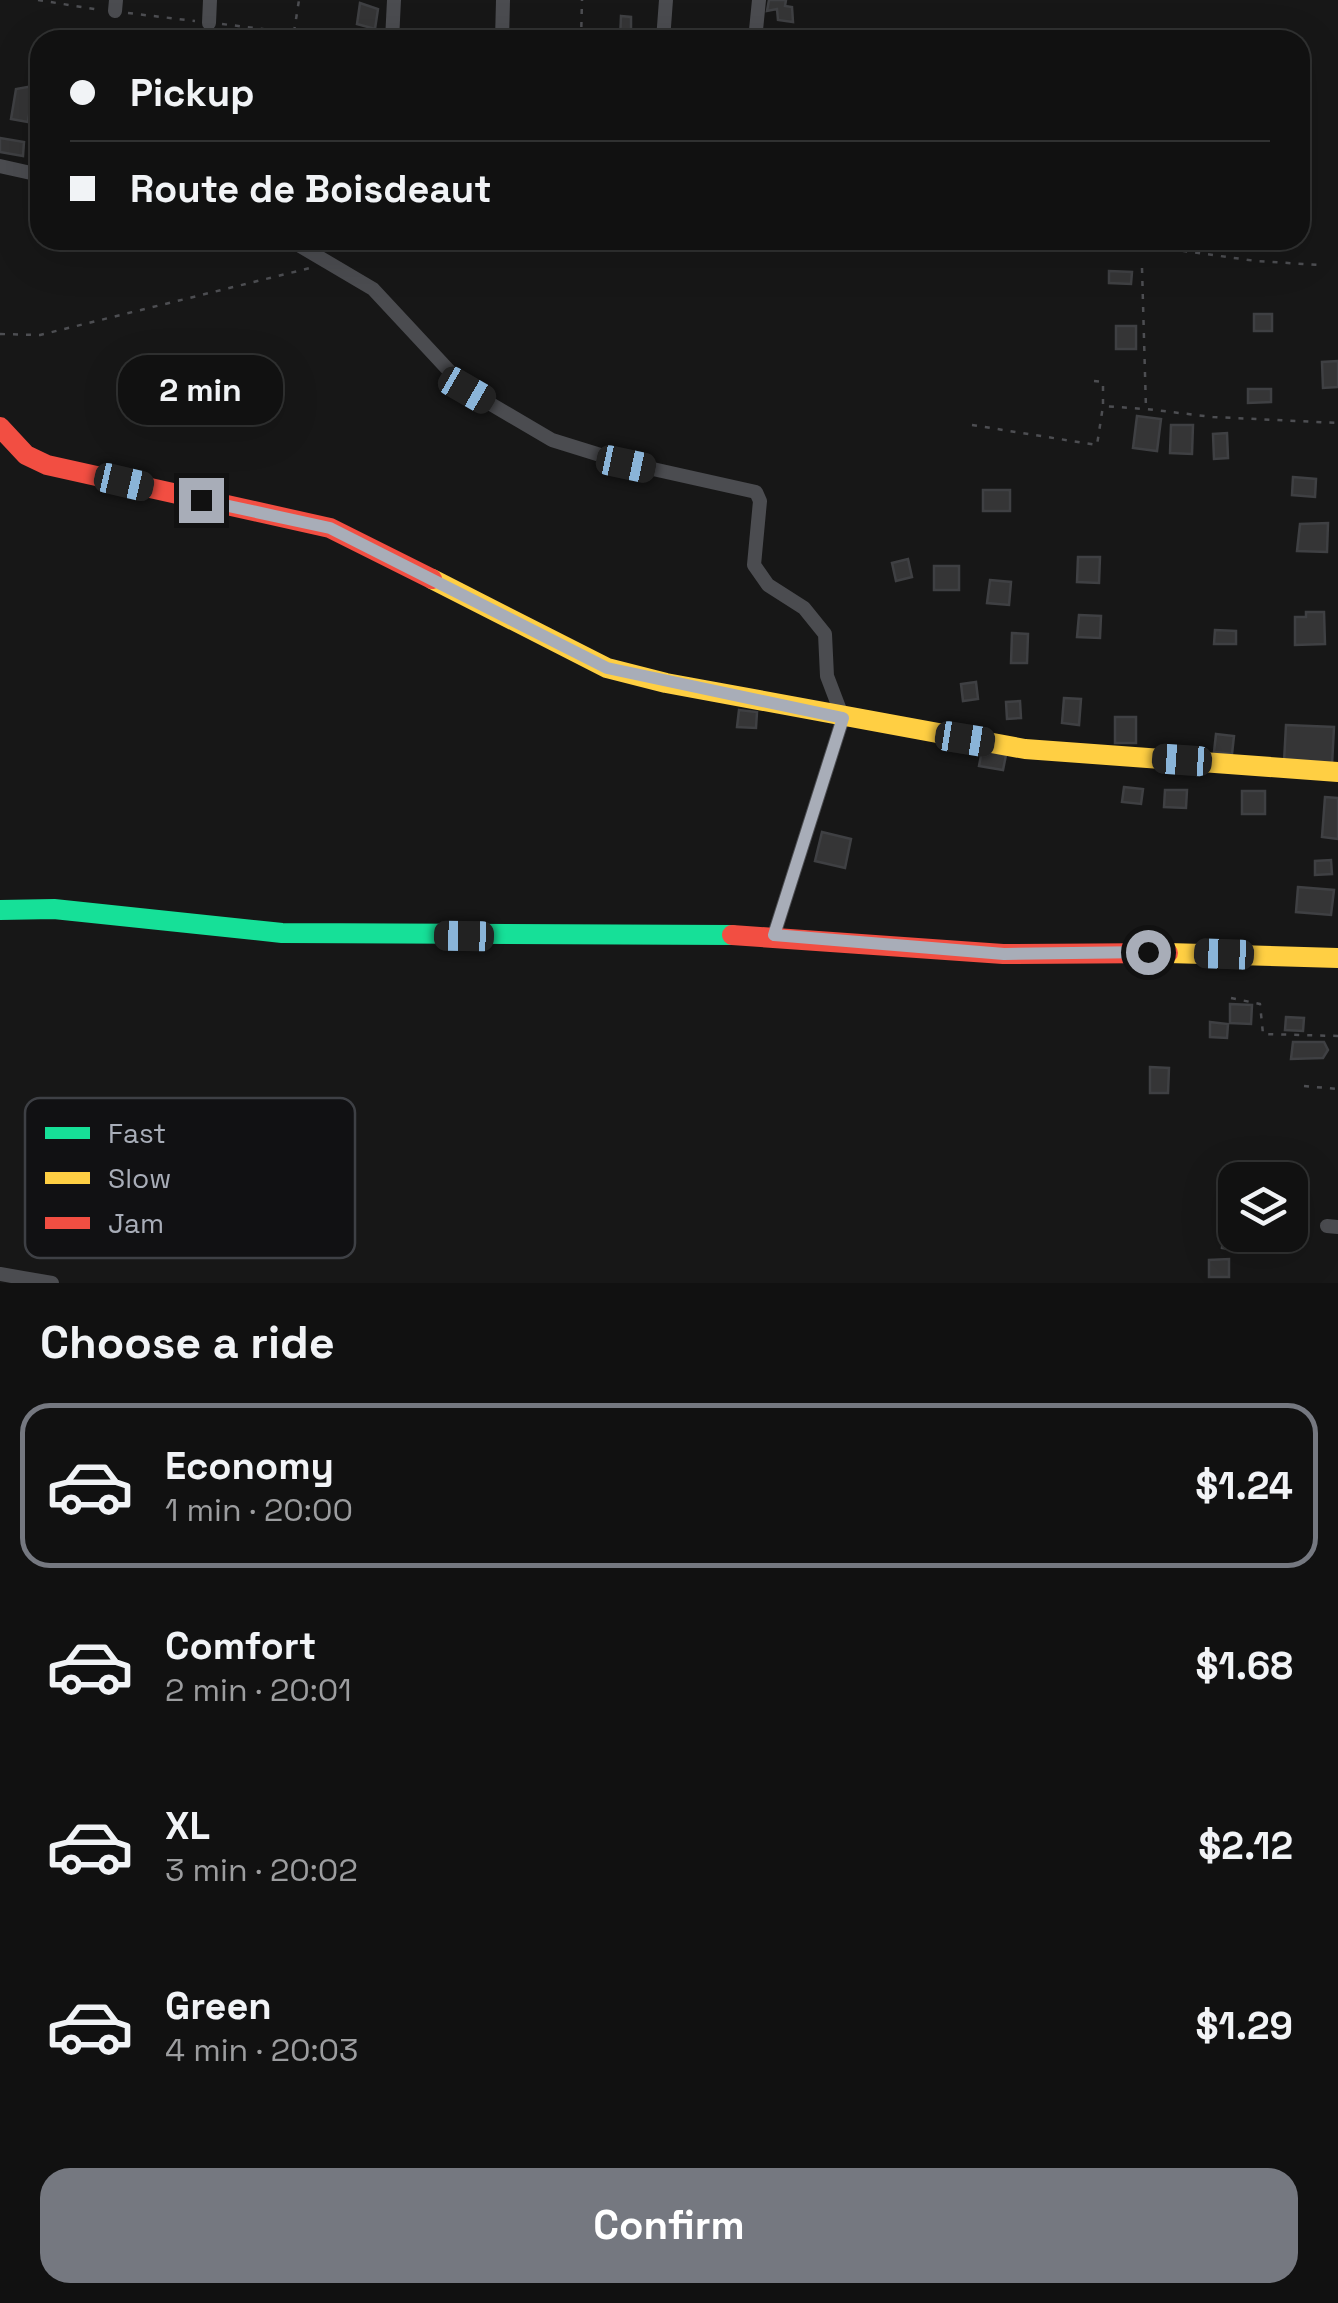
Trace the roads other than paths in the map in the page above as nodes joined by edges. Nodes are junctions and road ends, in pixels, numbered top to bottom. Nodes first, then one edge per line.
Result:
1 (210, 0) edge
2 (394, 0) edge
3 (503, 0) edge
4 (666, 0) edge
5 (760, 0) edge
6 (210, 22) dead end
7 (392, 30) edge
8 (502, 30) edge
9 (664, 30) edge
10 (757, 30) edge
11 (0, 166) edge
12 (30, 173) edge
13 (307, 250) edge
14 (0, 427) edge
15 (843, 718) junction
16 (1338, 772) edge
17 (0, 910) edge
18 (774, 935) junction
19 (1338, 958) edge
20 (0, 1274) edge
21 (52, 1283) edge

1 - 6 street
2 - 7 street
3 - 8 street
4 - 9 street
5 - 10 street
11 - 12 street
13 - 15 street
14 - 15 street
15 - 16 street
15 - 18 street
17 - 18 street
18 - 19 street
20 - 21 street

